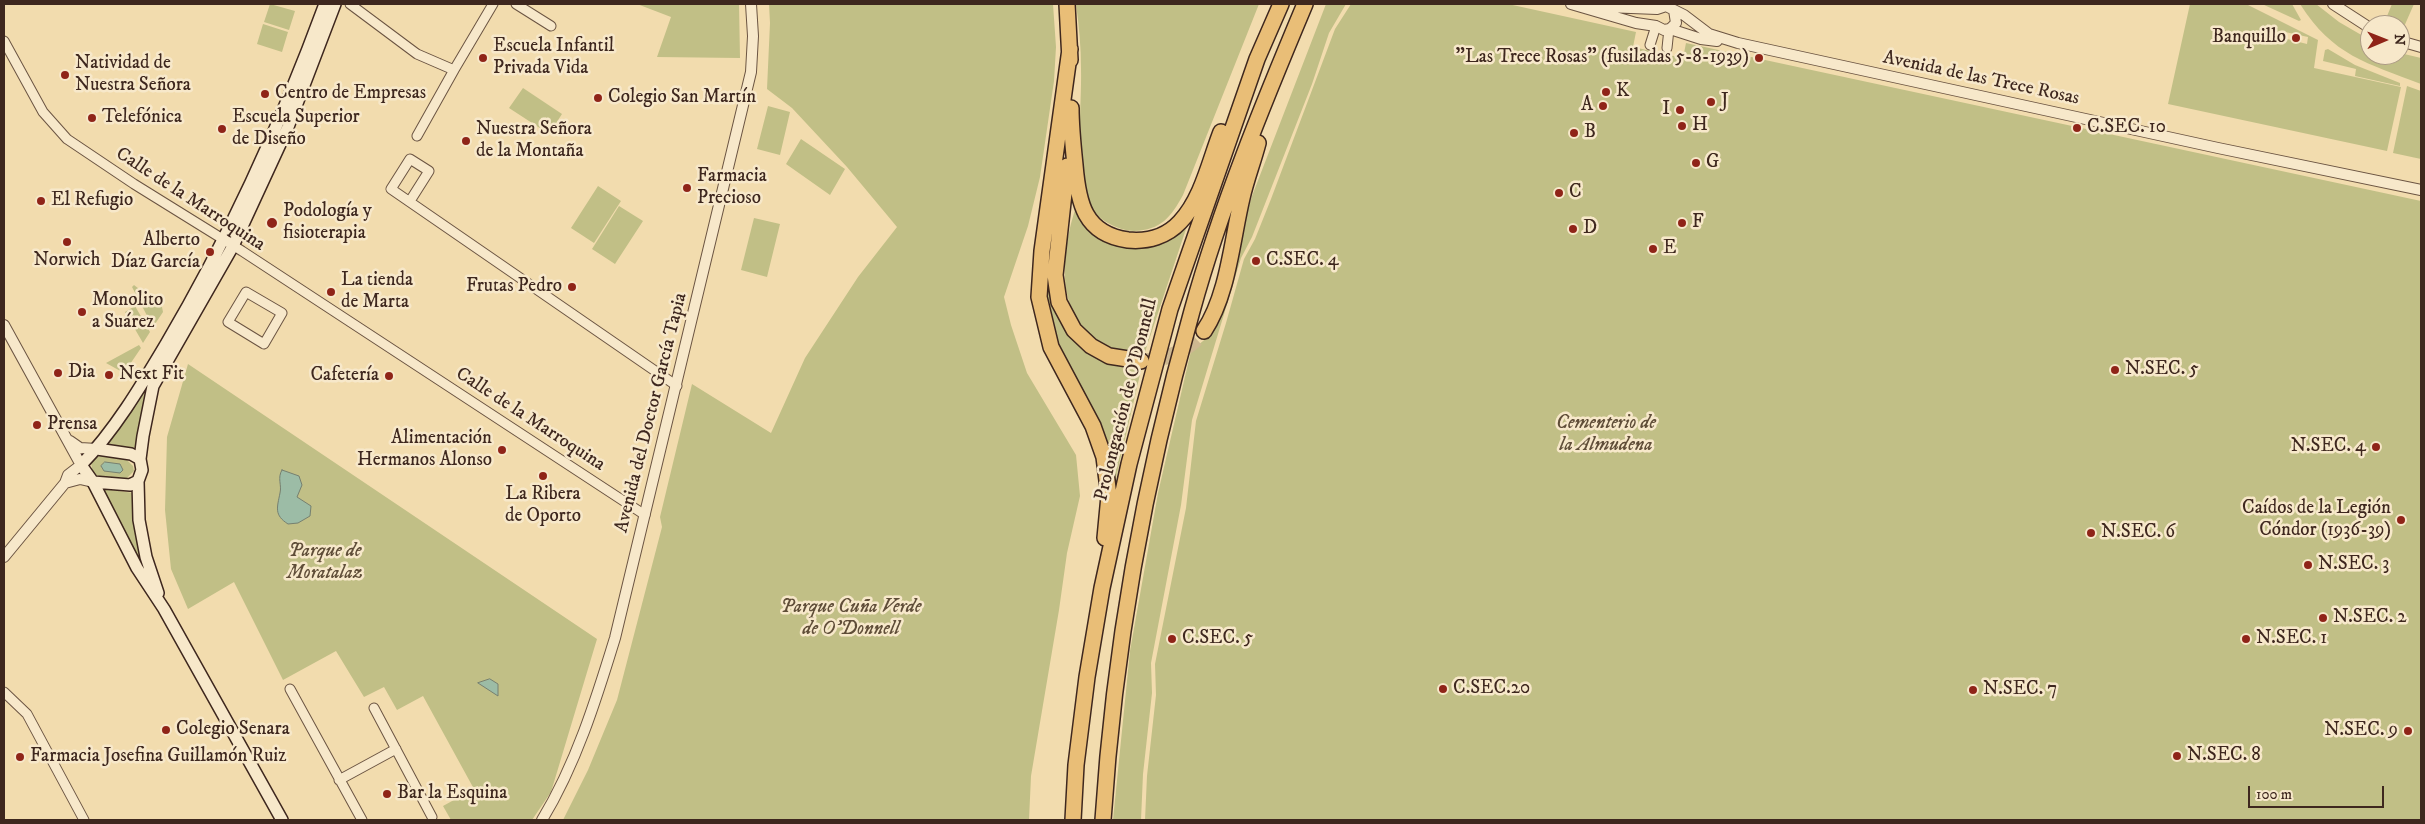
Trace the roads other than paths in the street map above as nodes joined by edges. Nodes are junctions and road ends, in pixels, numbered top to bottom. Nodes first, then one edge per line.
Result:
1 (325, 4) edge
2 (335, 4) edge
3 (350, 4) edge
4 (493, 4) edge
5 (516, 4) edge
6 (751, 4) edge
7 (1067, 4) edge
8 (1281, 4) edge
9 (1305, 4) edge
10 (2333, 4) edge
11 (1576, 5) edge
12 (1658, 7) edge
13 (1675, 10) edge
14 (2360, 22) edge
15 (551, 26) dead end
16 (1656, 26) junction
17 (1670, 29) junction
18 (4, 41) edge
19 (1738, 43) junction
20 (1650, 45) dead end
21 (1667, 48) dead end
22 (1070, 49) junction
23 (1257, 59) junction
24 (454, 70) junction
25 (1264, 104) junction
26 (1071, 127) junction
27 (417, 136) dead end
28 (2421, 190) edge
29 (410, 201) junction
30 (228, 244) junction
31 (4, 325) edge
32 (1204, 331) tunnel mouth
33 (264, 344) joint
34 (1141, 360) tunnel mouth
35 (677, 386) junction
36 (67, 439) junction
37 (97, 449) junction
38 (140, 459) junction
39 (81, 465) junction
40 (138, 480) junction
41 (93, 482) junction
42 (65, 483) junction
43 (645, 515) junction
44 (4, 557) edge
45 (1102, 588) junction
46 (164, 609) junction
47 (290, 689) dead end
48 (4, 692) edge
49 (374, 708) dead end
50 (396, 749) junction
51 (339, 780) junction
52 (432, 817) dead end
53 (81, 819) edge
54 (282, 820) edge
55 (362, 820) edge
56 (542, 820) edge
57 (1073, 820) edge
58 (1103, 820) edge

1 - 30 main road
2 - 30 main road
3 - 24 street
4 - 24 street
5 - 15 street
6 - 35 street, Avenida del Doctor García Tapia
7 - 22 highway
8 - 23 highway, Prolongación de O'Donnell
9 - 25 highway
10 - 14 street
11 - 12 street, Avenida de las Trece Rosas
11 - 16 street, Avenida de las Trece Rosas
12 - 13 street, Avenida de las Trece Rosas
12 - 16 street
13 - 17 street
13 - 19 street, Avenida de las Trece Rosas
16 - 17 street, Avenida de las Trece Rosas
16 - 20 street
17 - 19 street, Avenida de las Trece Rosas
17 - 21 street
18 - 30 street, Calle de la Marroquina
19 - 28 street, Avenida de las Trece Rosas
22 - 26 highway
22 - 45 highway
23 - 26 highway
23 - 45 highway, Prolongación de O'Donnell
24 - 27 street
25 - 32 highway
25 - 58 highway
26 - 34 highway
29 - 29 street
29 - 35 street
30 - 37 main road
30 - 38 main road
30 - 43 street, Calle de la Marroquina
31 - 36 street
33 - 33 street
35 - 43 street, Avenida del Doctor García Tapia
36 - 37 street
36 - 39 street
37 - 38 main road
37 - 39 main road
38 - 40 main road
39 - 41 main road
39 - 42 street
40 - 41 main road
40 - 46 main road
41 - 42 street
41 - 46 main road
42 - 44 street
43 - 56 street, Avenida del Doctor García Tapia
45 - 57 highway, Prolongación de O'Donnell
46 - 54 main road
47 - 51 street
48 - 53 street
49 - 50 street
50 - 51 street
50 - 52 street
51 - 55 street

